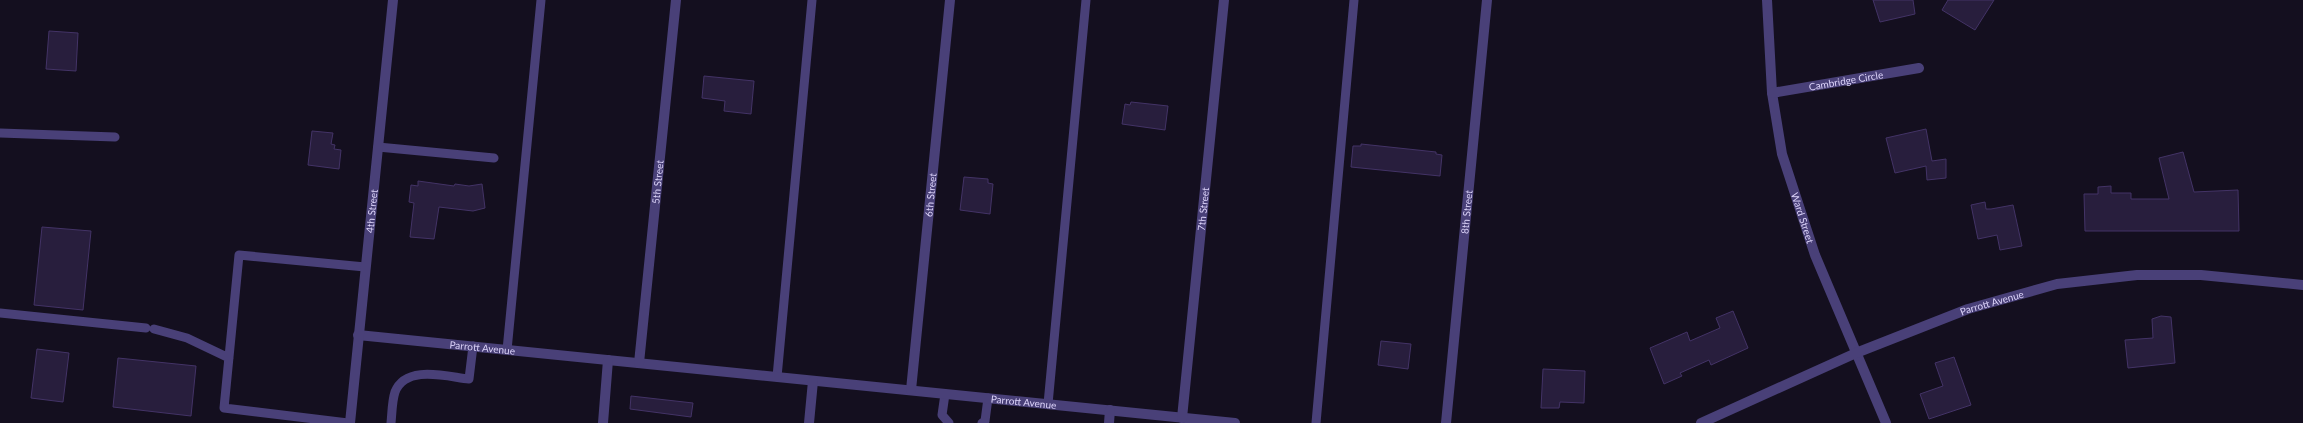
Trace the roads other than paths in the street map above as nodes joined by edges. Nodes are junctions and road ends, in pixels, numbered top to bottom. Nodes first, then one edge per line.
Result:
1 (393, 0) edge
2 (541, 0) edge
3 (676, 0) edge
4 (812, 0) edge
5 (950, 0) edge
6 (1086, 0) edge
7 (1224, 0) edge
8 (1354, 0) edge
9 (1487, 0) edge
10 (1767, 0) edge
11 (1920, 68) dead end
12 (1772, 93) junction
13 (0, 133) edge
14 (115, 137) dead end
15 (378, 147) junction
16 (494, 158) dead end
17 (365, 267) junction
18 (2303, 285) edge
19 (0, 313) edge
20 (358, 335) junction
21 (473, 346) junction
22 (507, 350) junction
23 (1856, 353) junction
24 (229, 358) junction
25 (608, 360) junction
26 (639, 363) junction
27 (777, 377) junction
28 (813, 380) junction
29 (911, 390) junction
30 (945, 394) junction
31 (988, 398) junction
32 (1048, 404) junction
33 (1110, 410) junction
34 (1182, 418) junction
35 (349, 423) edge
36 (391, 423) edge
37 (602, 423) edge
38 (809, 423) edge
39 (949, 423) edge
40 (982, 423) edge
41 (1109, 423) edge
42 (1235, 423) edge
43 (1316, 423) edge
44 (1446, 423) edge
45 (1701, 423) edge
46 (1886, 423) edge

1 - 15 street, 4th Street
2 - 22 lane
3 - 26 street, 5th Street
4 - 27 lane
5 - 29 street, 6th Street
6 - 32 lane
7 - 34 street, 7th Street
8 - 43 lane
9 - 44 street, 8th Street
10 - 12 street, Ward Street
11 - 12 street, Cambridge Circle
12 - 23 street, Ward Street
13 - 14 lane
15 - 16 lane
15 - 17 street, 4th Street
17 - 20 street, 4th Street
17 - 24 lane
18 - 23 street, Parrott Avenue
19 - 24 lane
20 - 21 street, Parrott Avenue
20 - 35 street, 4th Street
21 - 22 street, Parrott Avenue
21 - 36 lane
22 - 25 street, Parrott Avenue
23 - 45 street, Parrott Avenue
23 - 46 street, Ward Street
24 - 35 lane
25 - 26 street, Parrott Avenue
25 - 37 street
26 - 27 street, Parrott Avenue
27 - 28 street, Parrott Avenue
28 - 29 street, Parrott Avenue
28 - 38 street
29 - 30 street, Parrott Avenue
30 - 31 street, Parrott Avenue
30 - 39 lane
31 - 32 street, Parrott Avenue
31 - 40 lane
32 - 33 street, Parrott Avenue
33 - 34 street, Parrott Avenue
33 - 41 street
34 - 42 street, Parrott Avenue

